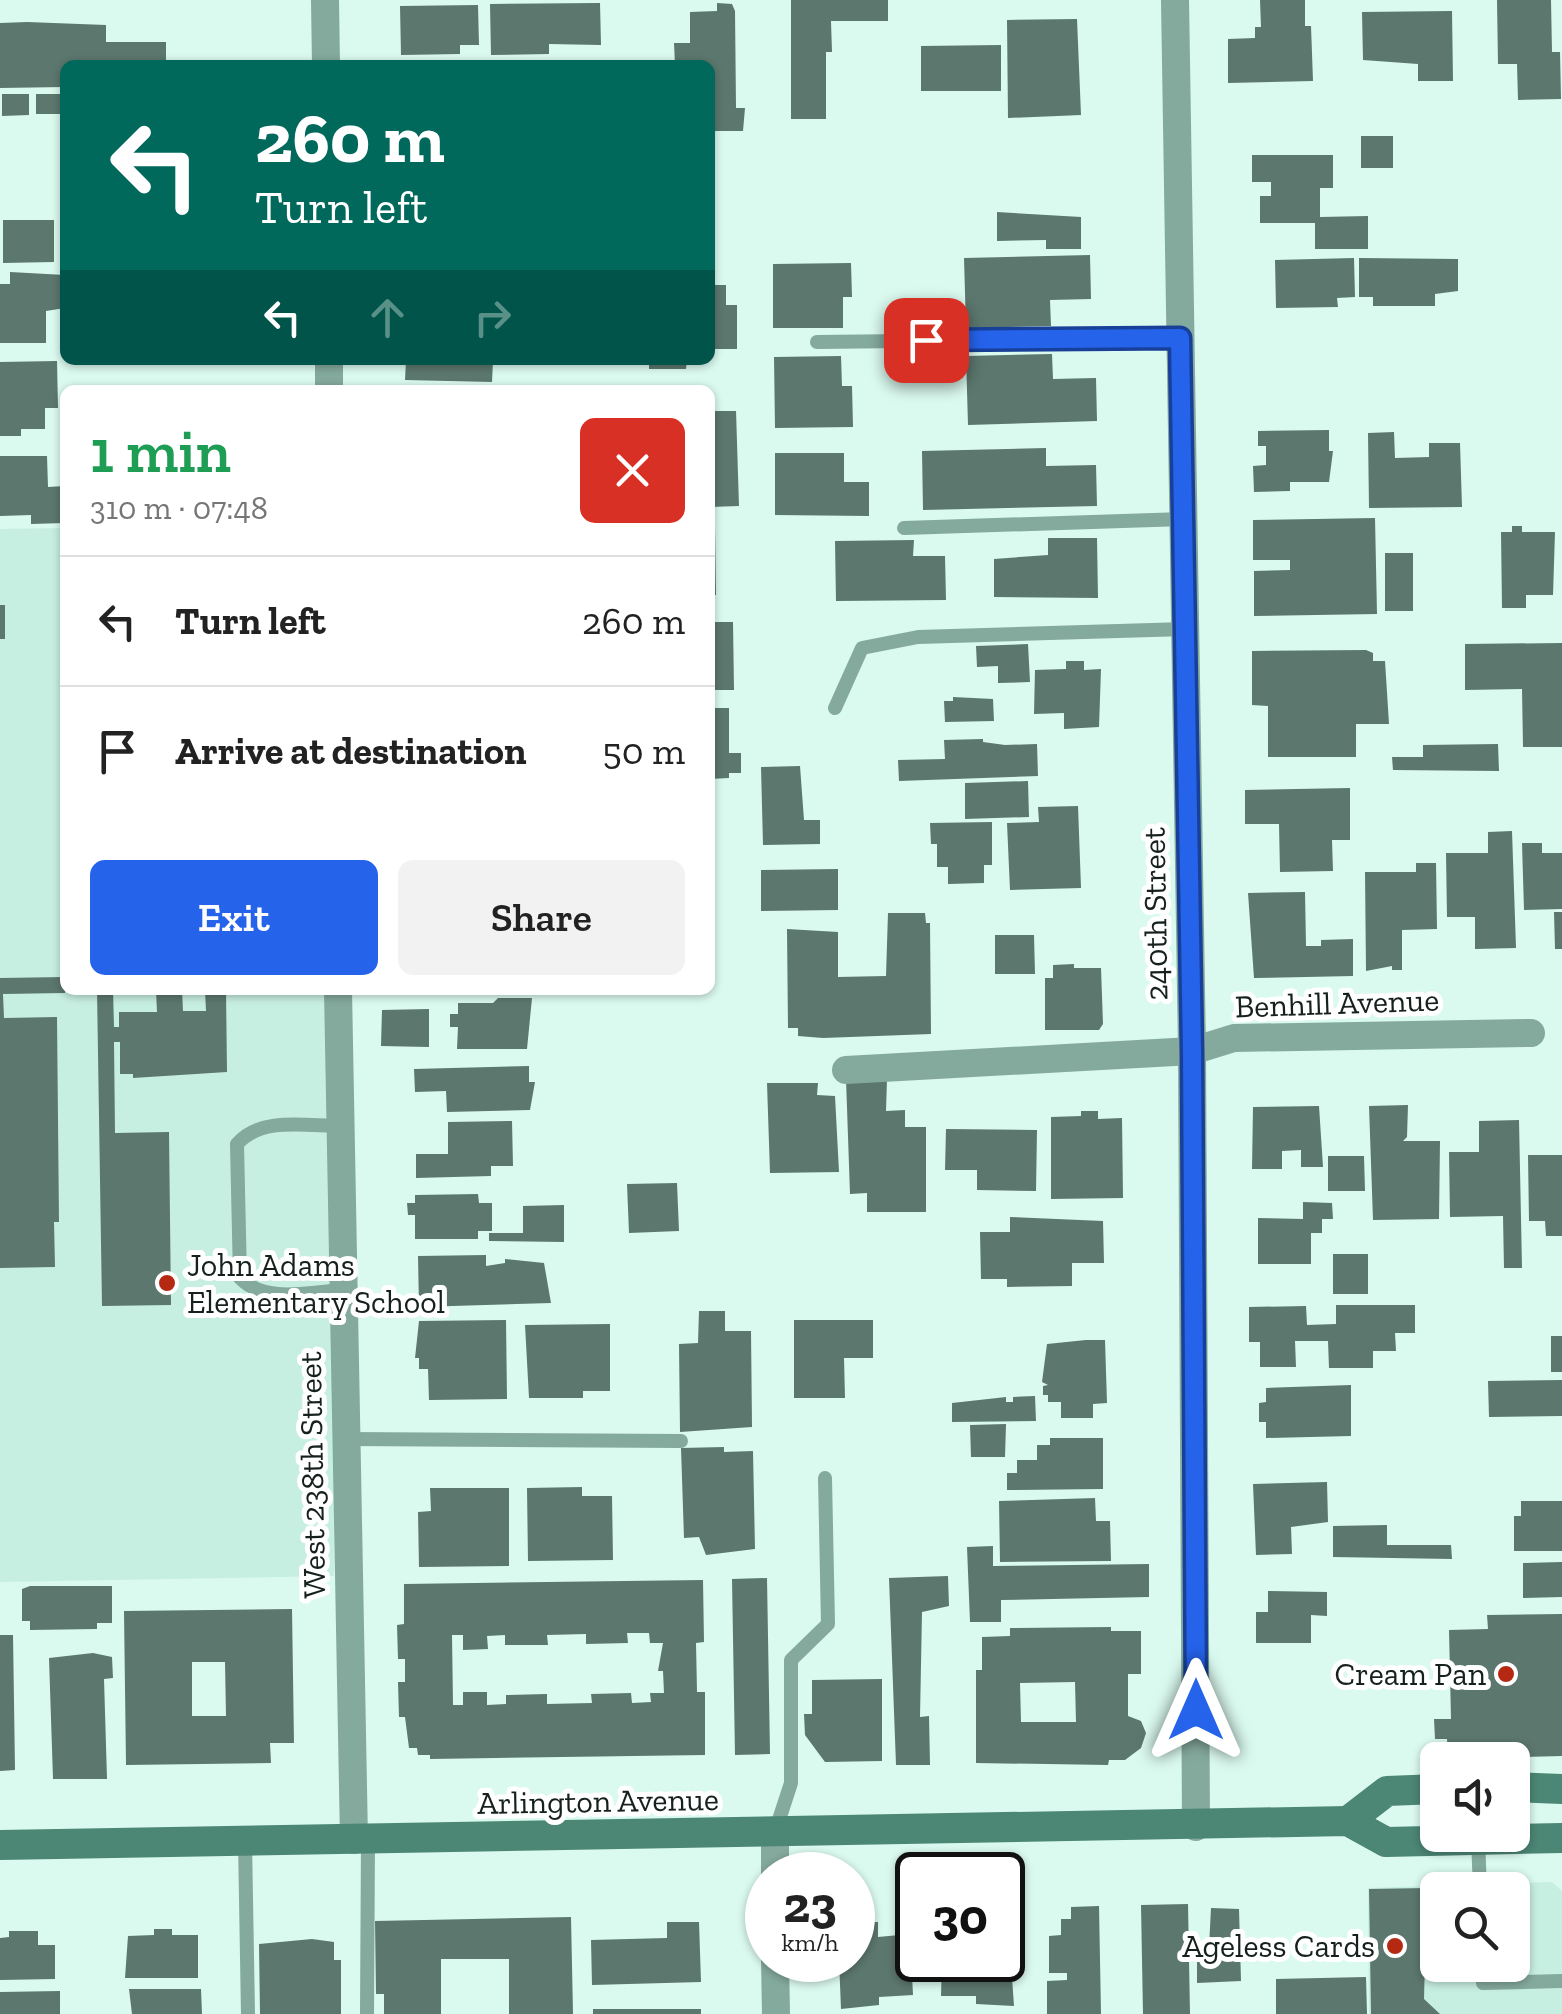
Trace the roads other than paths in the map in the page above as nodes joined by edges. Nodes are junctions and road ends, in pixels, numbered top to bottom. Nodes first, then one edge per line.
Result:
1 (325, 0) edge
2 (1175, 0) edge
3 (326, 60) edge
4 (1180, 338) junction
5 (818, 342) dead end
6 (1184, 520) junction
7 (904, 528) dead end
8 (1186, 629) junction
9 (836, 708) dead end
10 (338, 995) edge
11 (1531, 1033) dead end
12 (1192, 1051) junction
13 (846, 1070) dead end
14 (341, 1126) junction
15 (344, 1290) junction
16 (346, 1439) junction
17 (682, 1441) dead end
18 (824, 1478) dead end
19 (1530, 1788) edge
20 (1420, 1789) edge
21 (1562, 1789) edge
22 (1348, 1821) junction
23 (1196, 1827) junction
24 (774, 1833) junction
25 (1530, 1838) edge
26 (1562, 1838) edge
27 (361, 1839) junction
28 (245, 1841) junction
29 (1420, 1841) edge
30 (0, 1844) edge
31 (774, 1852) edge
32 (1562, 1980) edge
33 (1530, 1981) edge
34 (776, 1982) edge
35 (1483, 1982) edge
36 (1509, 1982) edge
37 (248, 2014) edge
38 (367, 2014) edge
39 (776, 2014) edge

1 - 3 street
2 - 4 street, 240th Street
4 - 5 lane
4 - 6 street, 240th Street
6 - 7 lane
6 - 8 street, 240th Street
8 - 9 lane
8 - 12 street, 240th Street
10 - 14 street, West 238th Street
11 - 12 street, Benhill Avenue
12 - 13 street, Benhill Avenue
12 - 23 street, 240th Street
14 - 15 street, West 238th Street
14 - 15 lane
15 - 16 street, West 238th Street
16 - 17 lane
16 - 27 street, West 238th Street
18 - 24 lane
19 - 21 main road
20 - 22 main road
22 - 23 main road, Arlington Avenue
22 - 29 main road
23 - 24 main road, Arlington Avenue
24 - 27 main road, Arlington Avenue
24 - 31 street
25 - 26 main road
27 - 28 main road, Arlington Avenue
27 - 38 lane
28 - 30 main road, Arlington Avenue
28 - 37 lane
32 - 33 lane
34 - 39 street
35 - 36 lane

